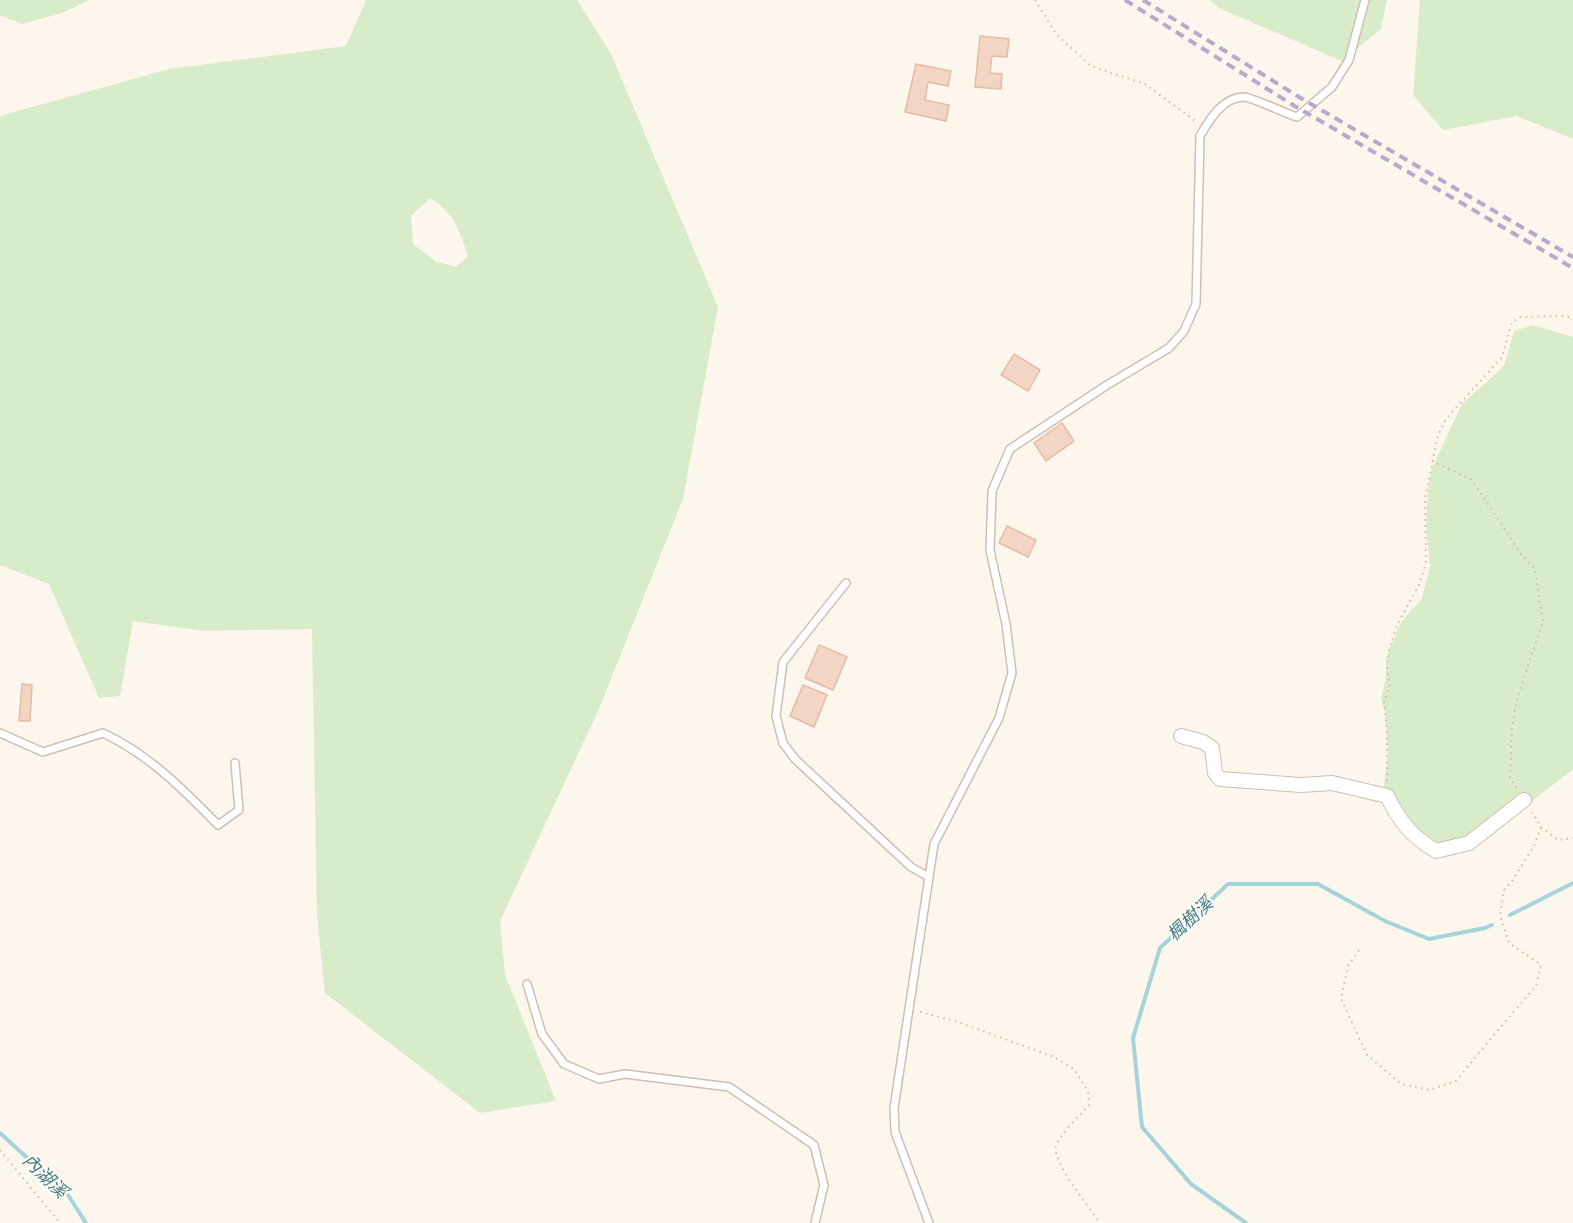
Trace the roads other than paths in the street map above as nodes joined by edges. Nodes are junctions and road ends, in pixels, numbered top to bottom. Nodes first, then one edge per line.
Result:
1 (1365, 0) edge
2 (846, 583) dead end
3 (0, 733) edge
4 (1181, 736) dead end
5 (235, 763) dead end
6 (1524, 800) dead end
7 (929, 877) junction
8 (527, 984) dead end
9 (815, 1223) edge
10 (929, 1223) edge

1 - 7 lane
2 - 7 lane
3 - 5 lane
4 - 6 street
7 - 10 lane
8 - 9 lane

